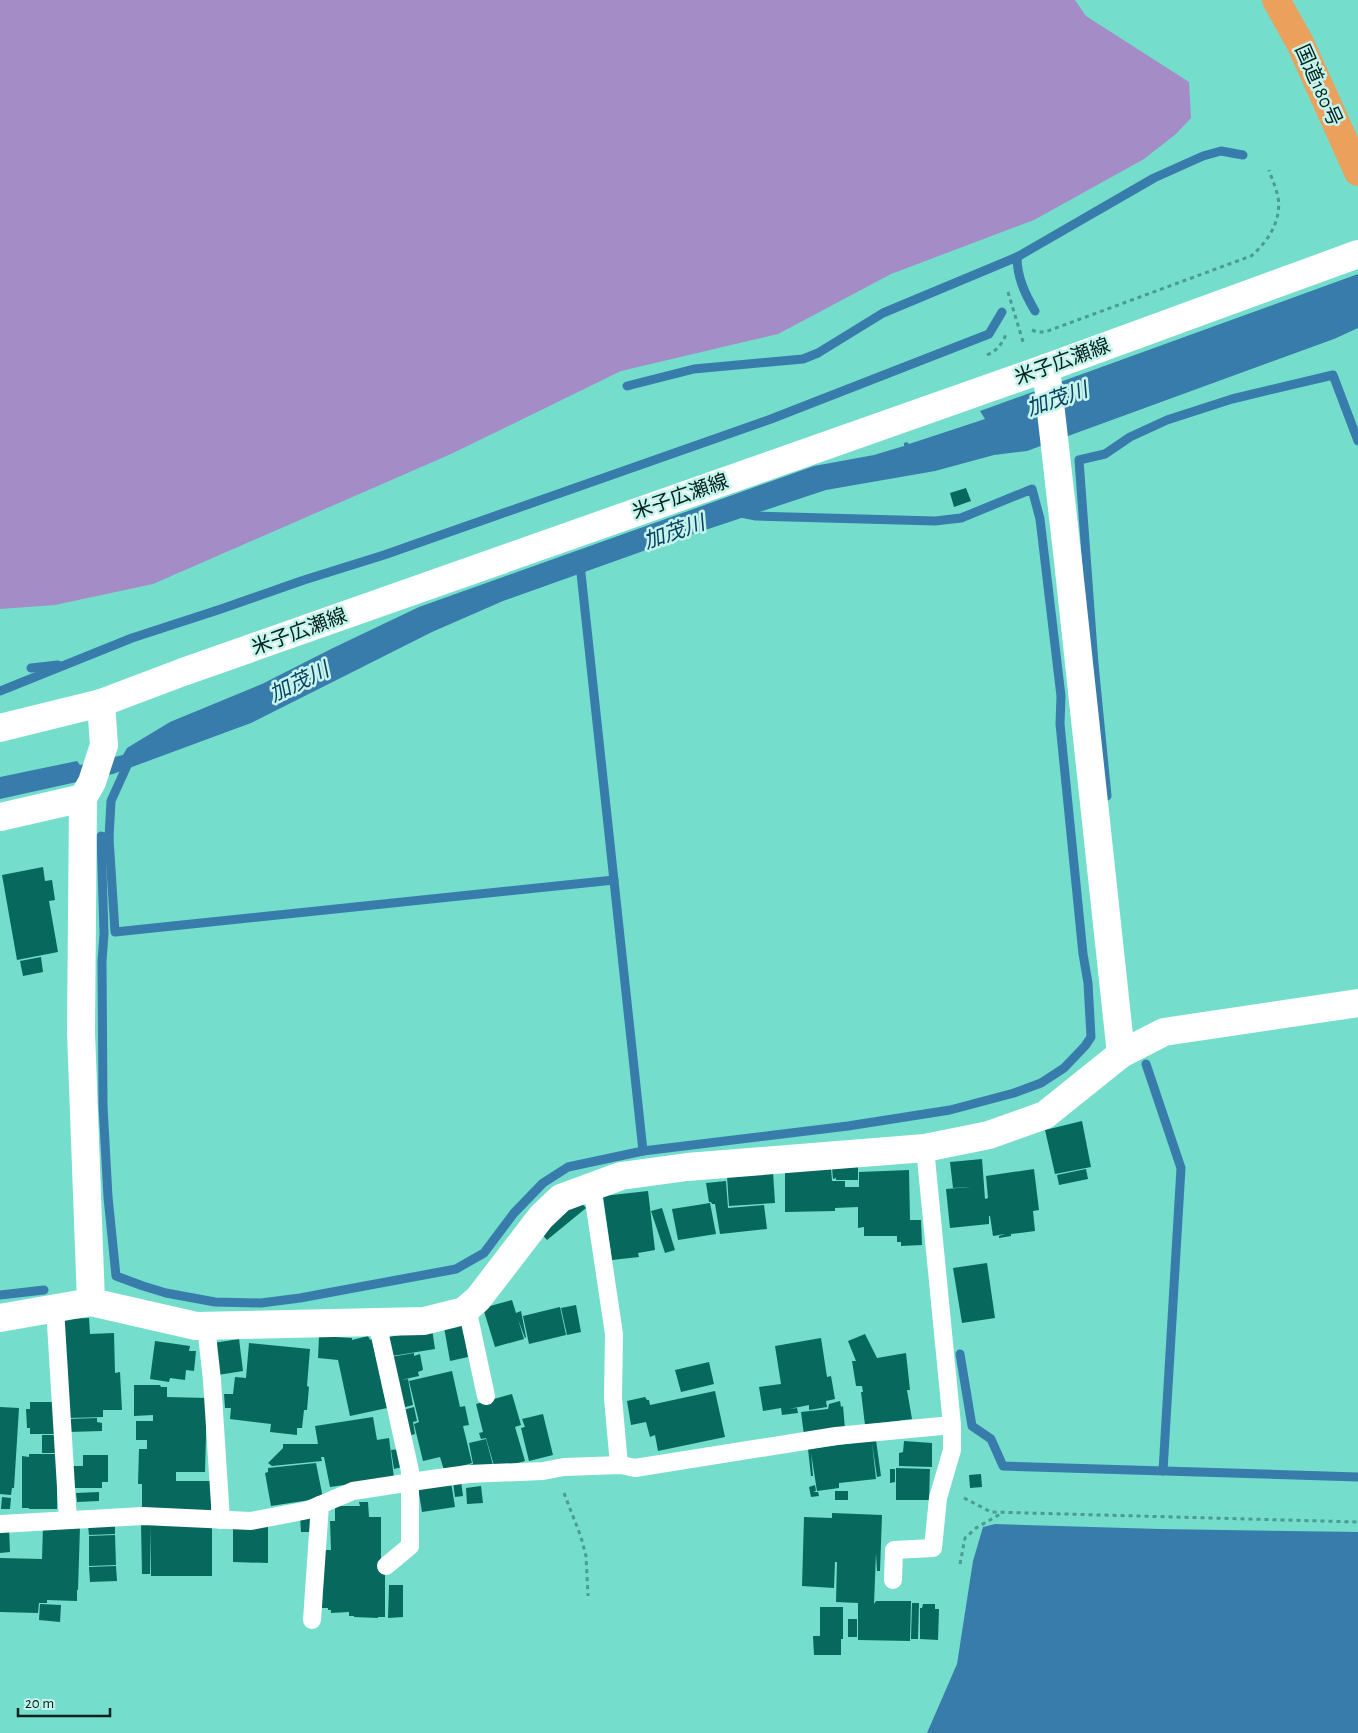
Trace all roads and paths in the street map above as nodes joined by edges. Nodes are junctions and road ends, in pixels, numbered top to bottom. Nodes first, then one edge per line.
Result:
1 (1276, 0) edge
2 (1268, 170) dead end
3 (1358, 172) edge
4 (1358, 254) edge
5 (1008, 292) dead end
6 (1032, 330) dead end
7 (1039, 370) junction
8 (101, 703) junction
9 (0, 728) edge
10 (87, 790) junction
11 (0, 817) edge
12 (1358, 1003) edge
13 (1121, 1054) junction
14 (924, 1148) junction
15 (592, 1187) junction
16 (91, 1302) junction
17 (55, 1308) junction
18 (467, 1308) junction
19 (0, 1318) edge
20 (377, 1322) junction
21 (206, 1326) junction
22 (486, 1396) dead end
23 (952, 1425) junction
24 (619, 1465) junction
25 (553, 1469) junction
26 (411, 1483) junction
27 (941, 1487) junction
28 (320, 1505) junction
29 (1004, 1512) junction
30 (68, 1520) junction
31 (221, 1520) junction
32 (1358, 1522) edge
33 (0, 1524) edge
34 (960, 1564) dead end
35 (386, 1566) dead end
36 (893, 1580) dead end
37 (588, 1596) dead end
38 (312, 1620) dead end

1 - 3 highway, 国道180号
2 - 6 path
4 - 7 street, 米子広瀬線
5 - 7 path
7 - 8 street, 米子広瀬線
7 - 13 street
8 - 9 street, 米子広瀬線
8 - 10 street
10 - 11 street
10 - 16 street
12 - 13 street
13 - 14 street
14 - 15 street
14 - 23 lane
15 - 18 street
15 - 24 lane
16 - 17 street
16 - 21 street
17 - 19 street
17 - 30 lane
18 - 20 street
18 - 22 lane
20 - 21 street
20 - 26 lane
21 - 31 lane
23 - 24 lane
23 - 27 lane
24 - 25 lane
25 - 26 lane
25 - 37 path
26 - 28 lane
26 - 35 lane
27 - 29 path
27 - 36 lane
28 - 31 lane
28 - 38 lane
29 - 32 path
29 - 34 path
30 - 31 lane
30 - 33 lane

